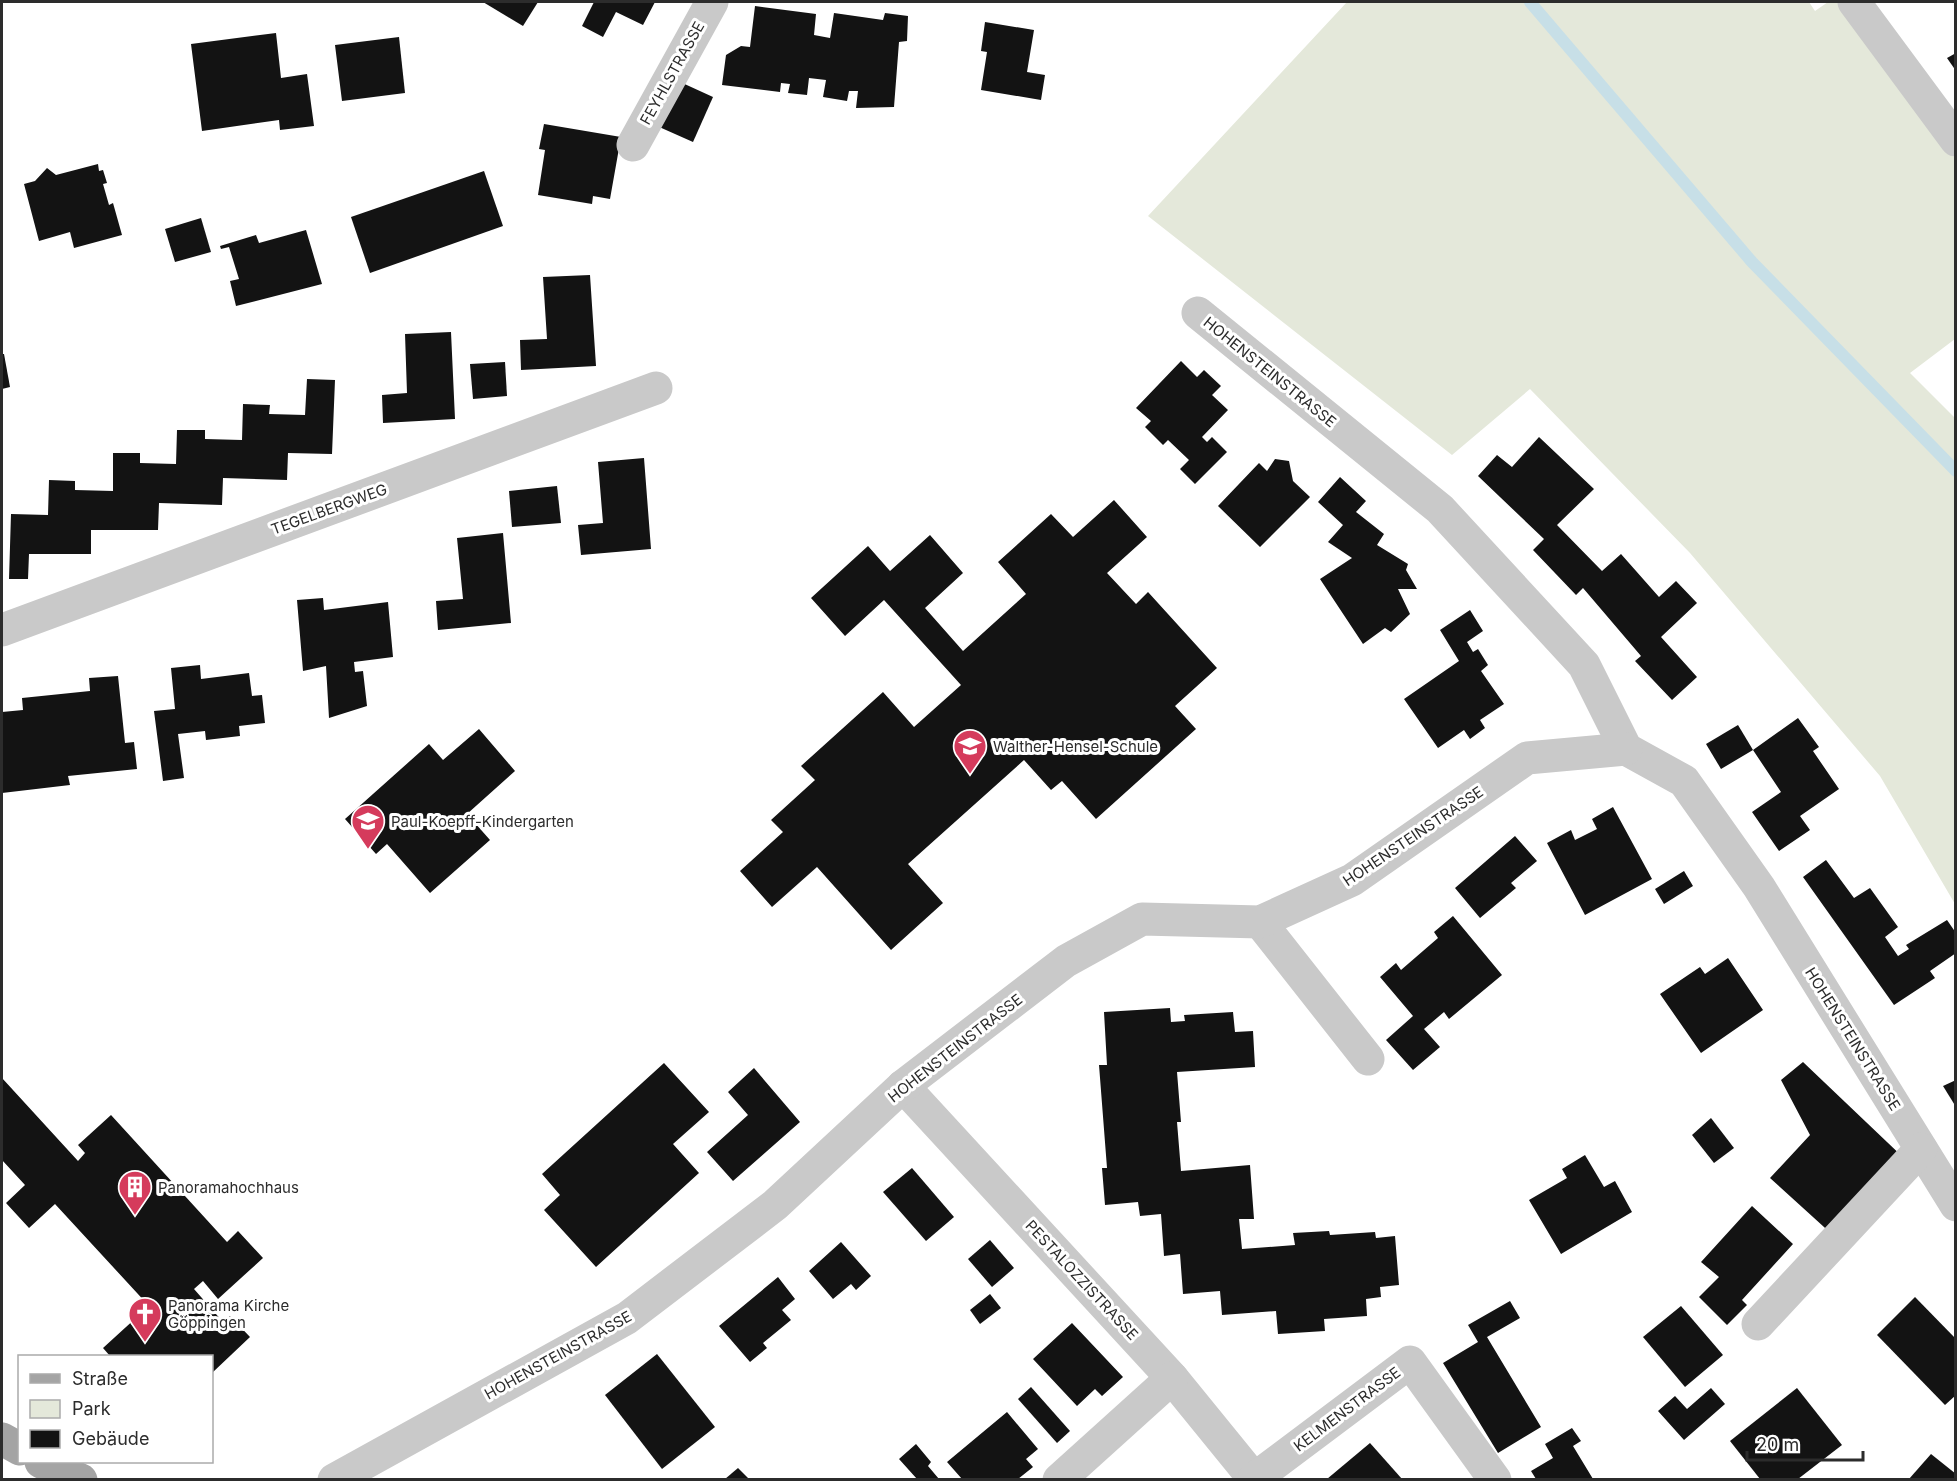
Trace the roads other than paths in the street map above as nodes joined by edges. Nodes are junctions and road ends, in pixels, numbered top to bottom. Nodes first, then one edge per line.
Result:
1 (712, 2) edge
2 (1854, 2) edge
3 (1956, 140) edge
4 (633, 145) dead end
5 (1198, 313) dead end
6 (656, 388) dead end
7 (2, 630) edge
8 (1626, 749) junction
9 (1260, 922) junction
10 (1368, 1059) dead end
11 (903, 1086) junction
12 (1921, 1149) junction
13 (1956, 1205) edge
14 (1758, 1324) dead end
15 (1172, 1378) junction
16 (2, 1439) edge
17 (18, 1448) edge
18 (45, 1463) edge
19 (81, 1479) edge
20 (334, 1479) edge
21 (1059, 1479) edge
22 (1255, 1479) edge
23 (1496, 1479) edge

1 - 4 street, FEYHLSTRASSE
2 - 3 street
5 - 8 street, HOHENSTEINSTRASSE
6 - 7 street, TEGELBERGWEG
8 - 9 street, HOHENSTEINSTRASSE
8 - 12 street, HOHENSTEINSTRASSE
9 - 10 street
9 - 11 street, HOHENSTEINSTRASSE
11 - 15 street, PESTALOZZISTRASSE
11 - 20 street, HOHENSTEINSTRASSE
12 - 13 street, HOHENSTEINSTRASSE
12 - 14 street
15 - 21 street
15 - 22 street, PESTALOZZISTRASSE
16 - 17 main road
18 - 19 main road
22 - 23 street, KELMENSTRASSE

